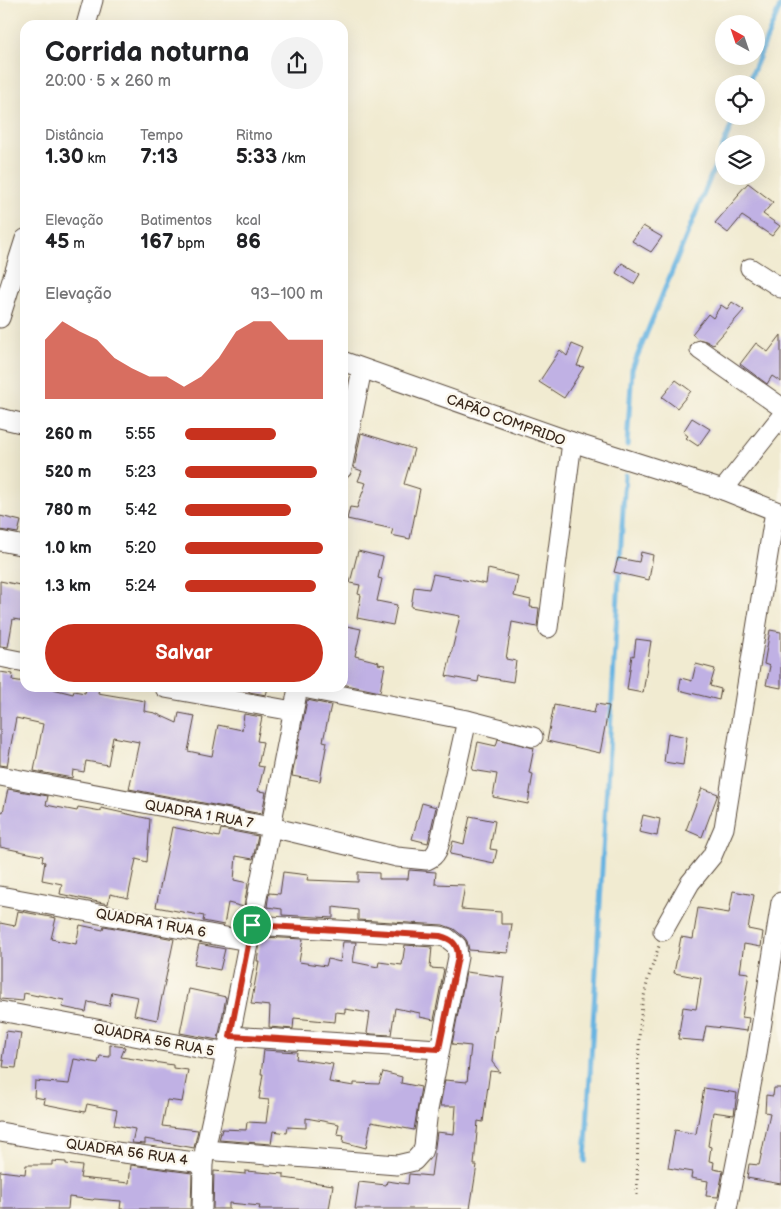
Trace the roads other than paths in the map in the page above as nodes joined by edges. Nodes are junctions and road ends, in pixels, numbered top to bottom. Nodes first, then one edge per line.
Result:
1 (93, 0) edge
2 (87, 20) edge
3 (20, 260) edge
4 (750, 268) dead end
5 (781, 288) edge
6 (0, 318) edge
7 (700, 350) dead end
8 (348, 364) edge
9 (362, 369) junction
10 (781, 408) edge
11 (781, 417) edge
12 (0, 418) edge
13 (20, 423) edge
14 (348, 439) edge
15 (572, 442) junction
16 (723, 490) junction
17 (778, 512) edge
18 (0, 541) edge
19 (20, 545) edge
20 (548, 628) dead end
21 (0, 657) edge
22 (20, 661) edge
23 (187, 692) edge
24 (297, 692) edge
25 (324, 692) edge
26 (293, 711) junction
27 (467, 720) junction
28 (534, 737) dead end
29 (0, 776) edge
30 (272, 827) junction
31 (0, 896) edge
32 (781, 902) edge
33 (663, 931) road end
34 (250, 933) junction
35 (0, 1011) edge
36 (228, 1045) junction
37 (439, 1049) junction
38 (0, 1132) edge
39 (204, 1157) junction
40 (202, 1209) edge
41 (726, 1209) edge

1 - 2 street
3 - 6 street
4 - 5 street
7 - 10 street
8 - 9 street, CAPÃO COMPRIDO
9 - 14 street
9 - 15 street, CAPÃO COMPRIDO
11 - 16 street
12 - 13 street
15 - 16 street
15 - 20 street, CAPÃO COMPRIDO
16 - 17 street
17 - 33 street
18 - 19 street
21 - 22 street
23 - 26 street
24 - 26 street
25 - 27 street
26 - 30 street, QUADRA 1 RUA 7
27 - 28 street
27 - 30 street
29 - 30 street, QUADRA 1 RUA 7
30 - 34 street
31 - 34 street, QUADRA 1 RUA 6
32 - 41 street
34 - 36 street, QUADRA 56 RUA 5
34 - 37 street, QUADRA 1 RUA 6
35 - 36 street, QUADRA 56 RUA 5
36 - 37 street
36 - 39 street, QUADRA 56 RUA 4
37 - 39 street
38 - 39 street, QUADRA 56 RUA 4
39 - 40 street

